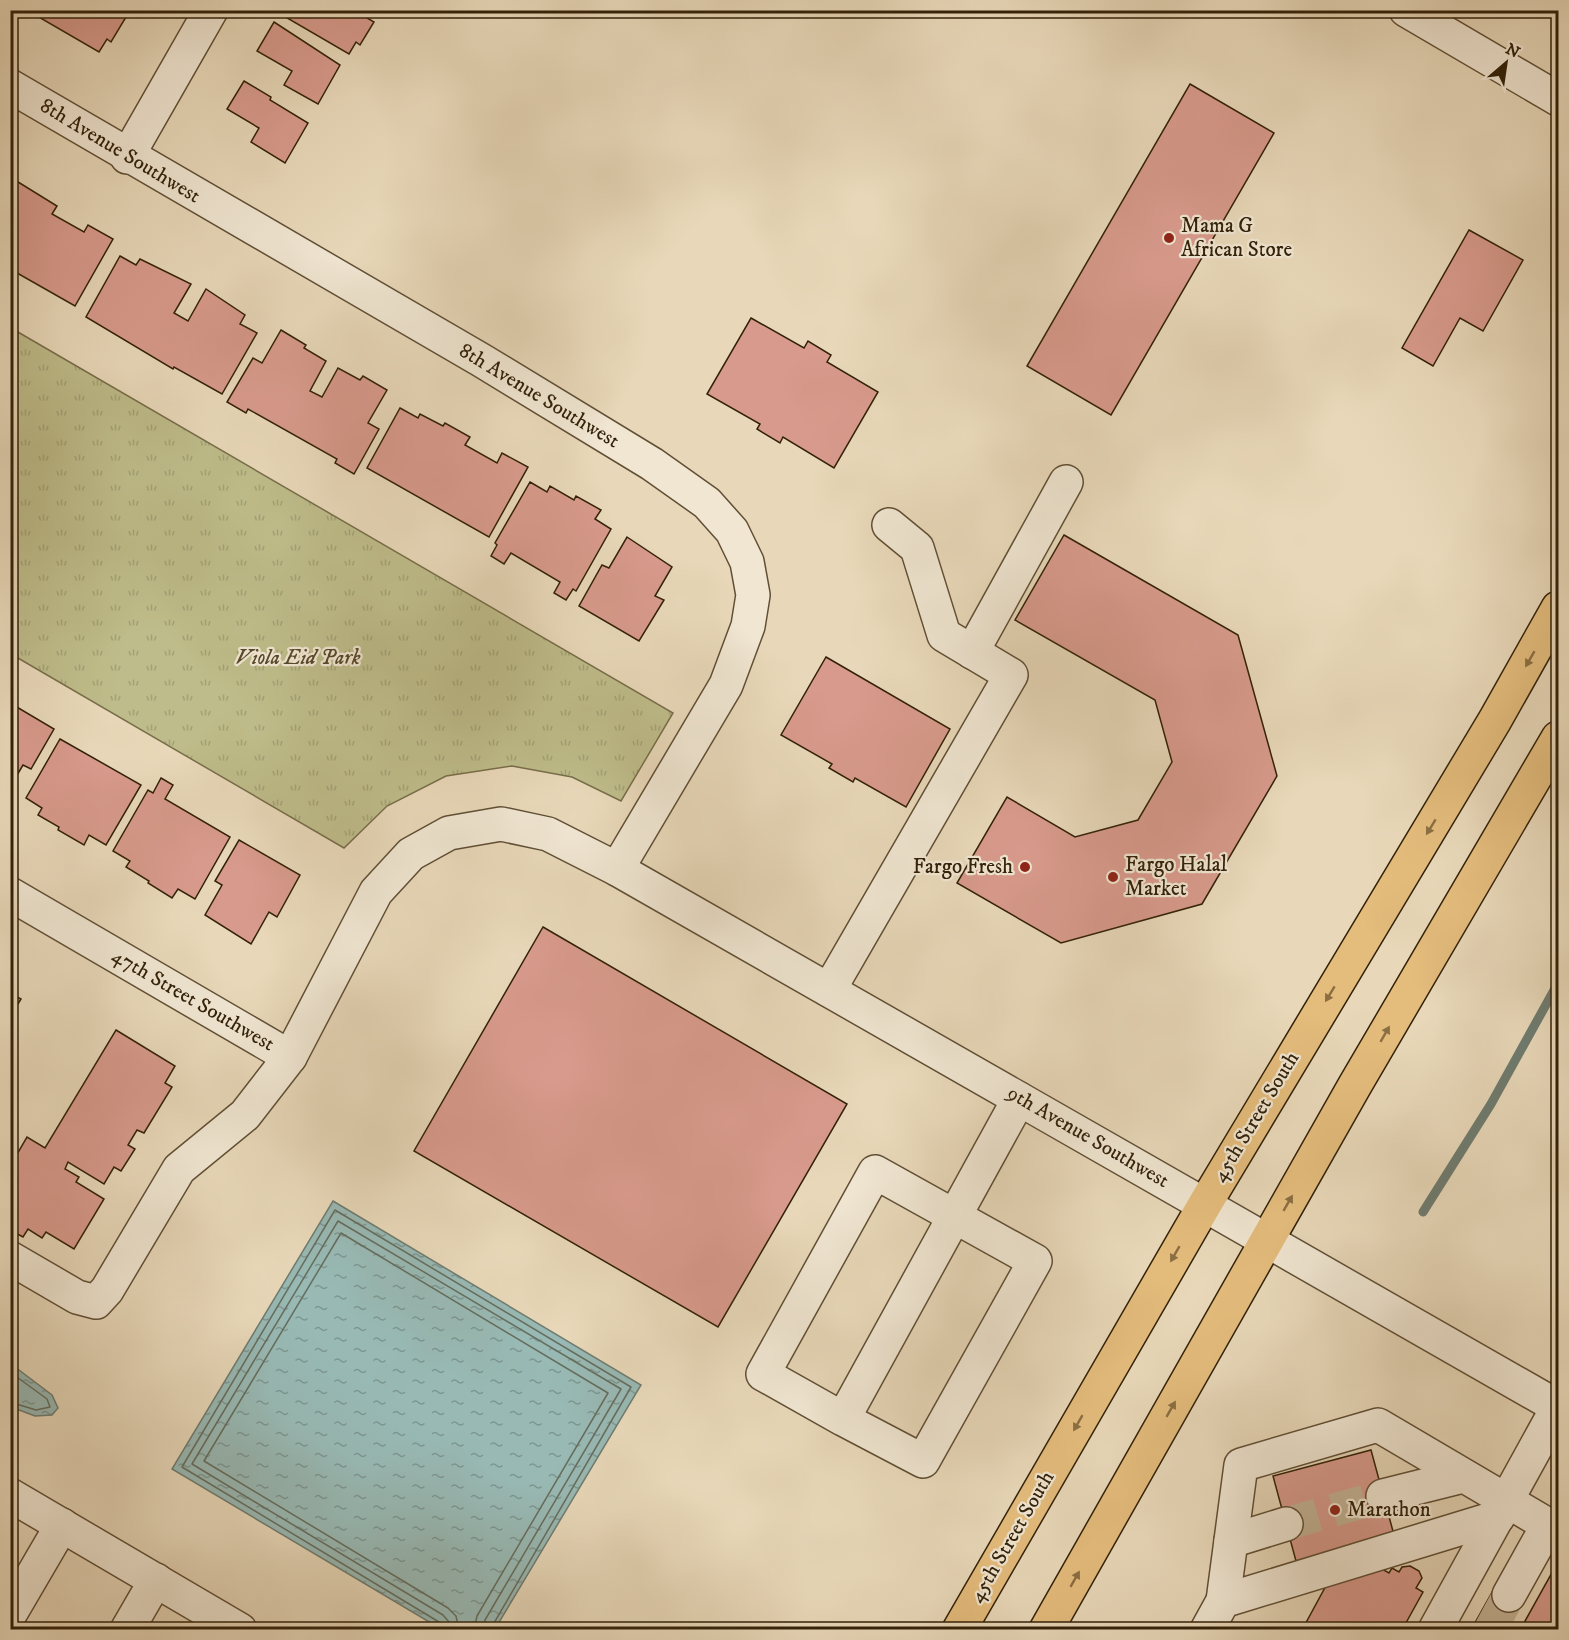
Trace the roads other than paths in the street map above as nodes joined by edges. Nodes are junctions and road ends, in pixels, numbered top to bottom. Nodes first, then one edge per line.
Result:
1 (211, 10) edge
2 (1406, 10) edge
3 (10, 86) edge
4 (1558, 99) edge
5 (127, 157) junction
6 (1066, 482) dead end
7 (889, 525) dead end
8 (1558, 608) edge
9 (972, 652) junction
10 (1558, 738) edge
11 (617, 869) junction
12 (10, 894) edge
13 (829, 990) junction
14 (290, 1057) junction
15 (1019, 1099) junction
16 (1204, 1204) junction
17 (955, 1215) junction
18 (1267, 1240) junction
19 (10, 1258) edge
20 (1558, 1407) edge
21 (843, 1419) junction
22 (1463, 1476) junction
23 (10, 1495) edge
24 (1383, 1496) tunnel mouth
25 (1033, 1501) junction
26 (1502, 1509) junction
27 (1286, 1524) tunnel mouth
28 (62, 1525) junction
29 (1231, 1541) junction
30 (156, 1580) junction
31 (1509, 1595) tunnel mouth
32 (1224, 1601) junction
33 (10, 1614) edge
34 (10, 1620) edge
35 (14, 1629) edge
36 (127, 1629) edge
37 (240, 1629) edge
38 (959, 1629) edge
39 (984, 1629) edge
40 (1046, 1629) edge
41 (1207, 1629) edge
42 (1435, 1629) edge

1 - 5 street
2 - 4 street
3 - 5 street, 8th Avenue Southwest
5 - 11 street, 8th Avenue Southwest
6 - 9 street
7 - 9 street
8 -> 16 main road, 45th Street South
9 - 13 street
18 -> 10 main road
11 - 13 street, 9th Avenue Southwest
11 - 14 street, 47th Street Southwest
12 - 14 street, 47th Street Southwest
13 - 15 street, 9th Avenue Southwest
14 - 19 street
15 - 16 street, 9th Avenue Southwest
15 - 17 street
16 - 18 street, 9th Avenue Southwest
16 -> 25 main road, 45th Street South
17 - 21 street
17 - 21 street
17 - 21 street
18 - 20 street, 9th Avenue Southwest
40 -> 18 main road
20 - 26 street
22 - 24 street
22 - 26 street
22 - 29 street
23 - 28 street
25 - 38 main road, 45th Street South
25 - 39 main road
26 - 31 street
26 - 32 street
26 - 42 street
27 - 29 street
28 - 30 street
28 - 33 street
29 - 32 street
30 - 36 street
30 - 37 street
32 - 41 street
34 - 35 street

